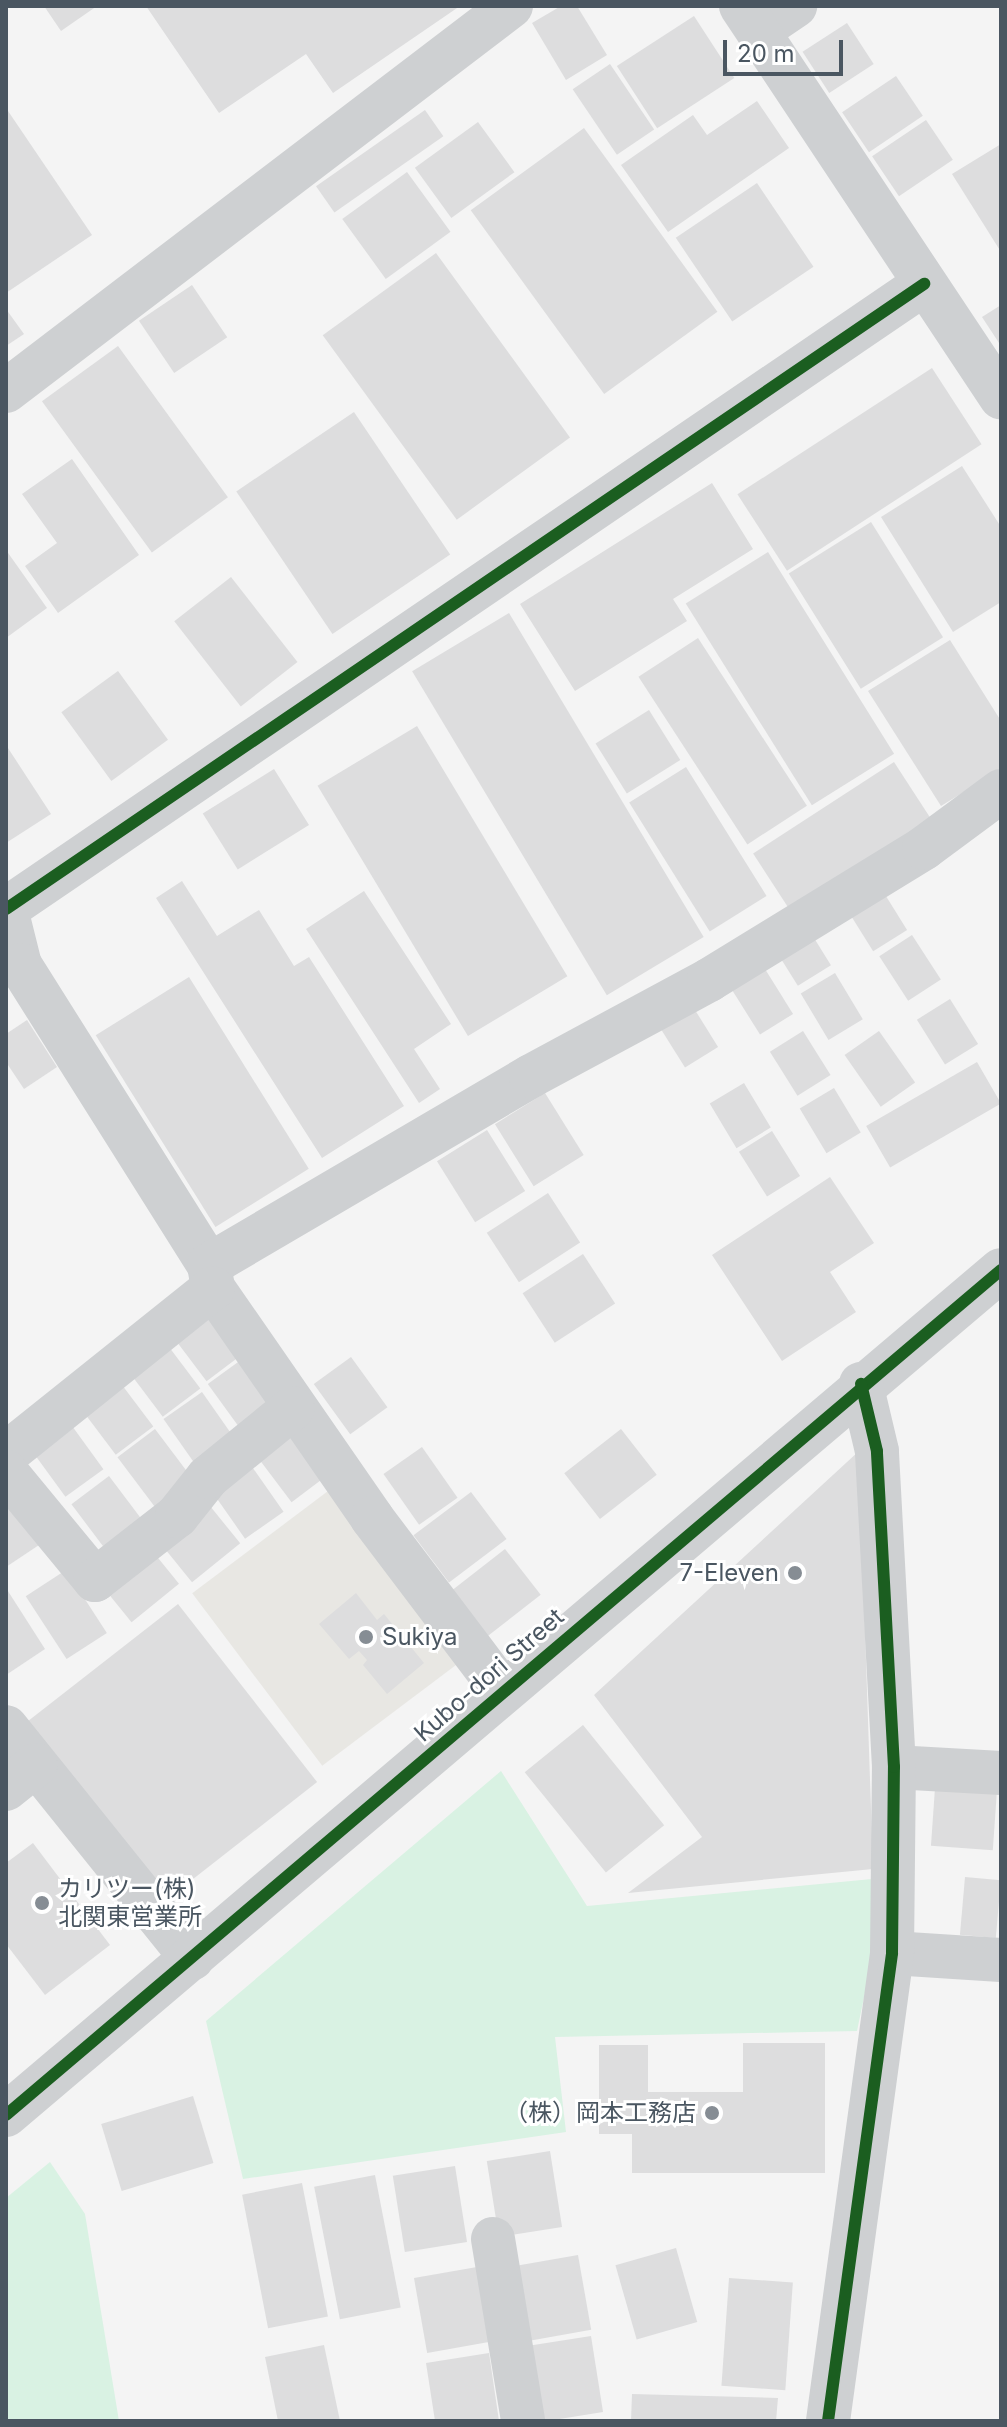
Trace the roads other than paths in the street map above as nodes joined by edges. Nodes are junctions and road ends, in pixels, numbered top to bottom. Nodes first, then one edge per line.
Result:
1 (511, 6) edge
2 (795, 6) edge
3 (749, 18) edge
4 (924, 284) junction
5 (6, 391) edge
6 (1001, 398) edge
7 (1001, 791) edge
8 (6, 909) edge
9 (1001, 1270) edge
10 (211, 1277) junction
11 (861, 1384) junction
12 (293, 1408) junction
13 (6, 1454) edge
14 (6, 1472) edge
15 (503, 1691) junction
16 (6, 1727) edge
17 (894, 1767) junction
18 (1001, 1773) edge
19 (21, 1777) edge
20 (892, 1953) junction
21 (192, 1958) junction
22 (1001, 1960) edge
23 (6, 2115) edge
24 (493, 2239) dead end
25 (523, 2421) edge
26 (828, 2421) edge

1 - 5 street
2 - 3 street
3 - 4 street
4 - 6 street
4 - 8 street
7 - 10 street
8 - 10 street
9 - 11 street, Kubo-dori Street
10 - 12 street
10 - 13 street
11 - 15 street, Kubo-dori Street
11 - 17 street
12 - 14 street
12 - 15 street
15 - 21 street, Kubo-dori Street
16 - 19 street
17 - 18 street
17 - 20 street
19 - 21 street
20 - 22 street
20 - 26 street
21 - 23 street, Kubo-dori Street
24 - 25 street

